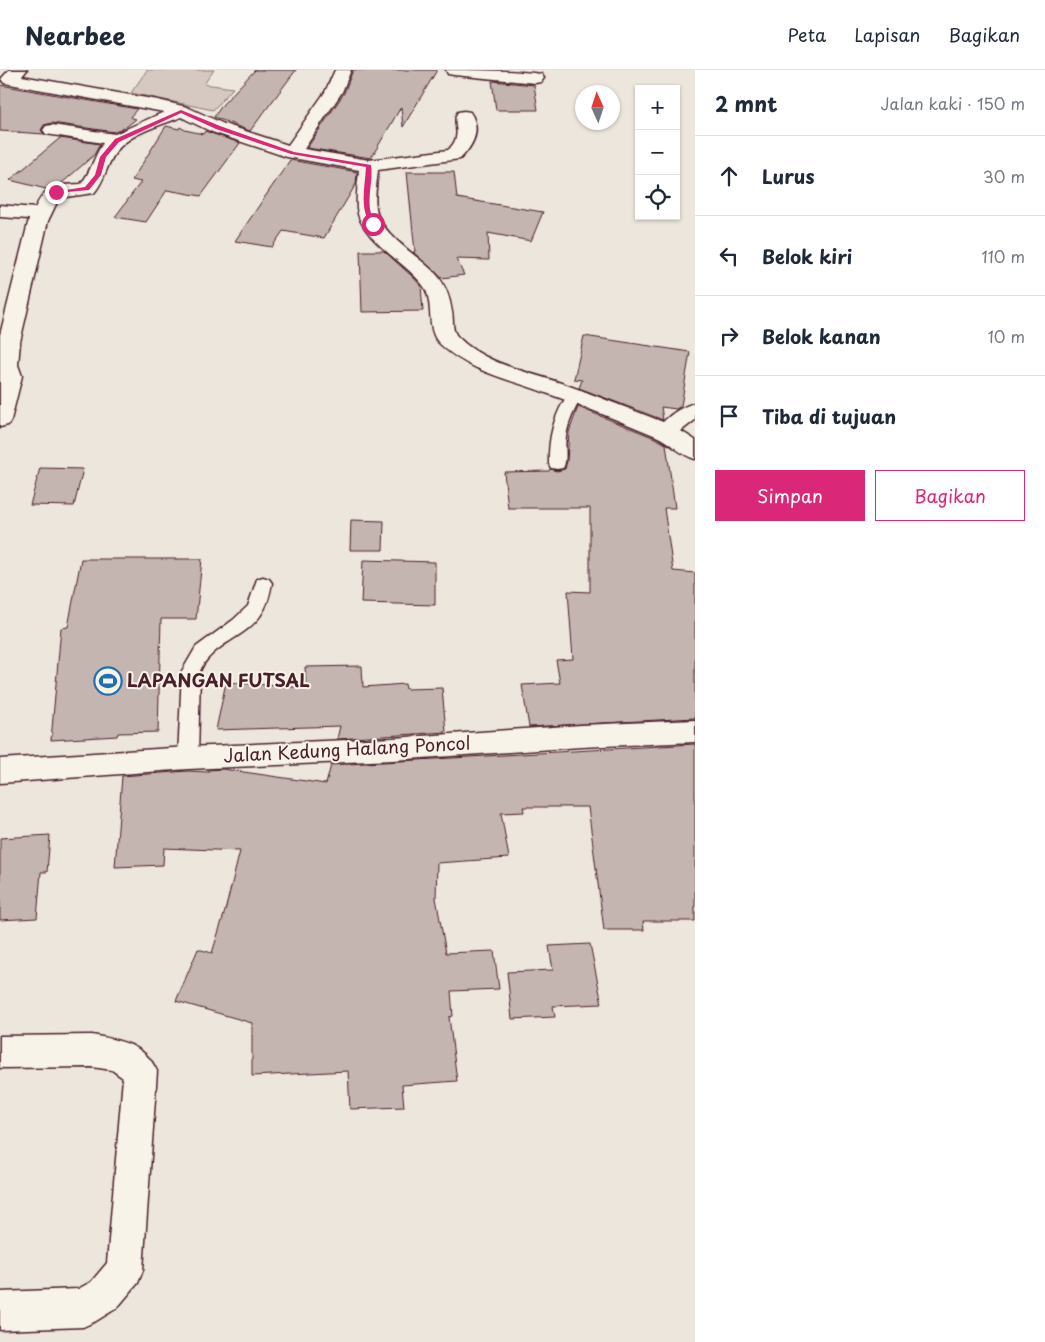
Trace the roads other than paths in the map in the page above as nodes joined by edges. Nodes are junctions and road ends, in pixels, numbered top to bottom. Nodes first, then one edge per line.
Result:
1 (343, 70) edge
2 (454, 70) edge
3 (535, 78) dead end
4 (10, 80) edge
5 (181, 111) junction
6 (464, 116) dead end
7 (52, 130) dead end
8 (117, 140) junction
9 (293, 153) junction
10 (369, 166) junction
11 (42, 214) junction
12 (1, 215) edge
13 (574, 396) junction
14 (695, 410) edge
15 (0, 420) edge
16 (668, 432) junction
17 (695, 451) edge
18 (556, 464) dead end
19 (263, 584) dead end
20 (695, 731) edge
21 (188, 758) junction
22 (0, 771) edge
23 (0, 1052) edge
24 (0, 1311) edge

1 - 9 street
2 - 3 street
4 - 5 street
5 - 8 street
5 - 9 street
6 - 10 street
7 - 8 street
8 - 11 street
9 - 10 street
10 - 13 street
11 - 12 street
11 - 15 street
13 - 16 street
13 - 18 lane
14 - 16 street
16 - 17 street
19 - 21 lane
20 - 21 street, Jalan Kedung Halang Poncol
21 - 22 street, Jalan Kedung Halang Poncol
23 - 24 street

